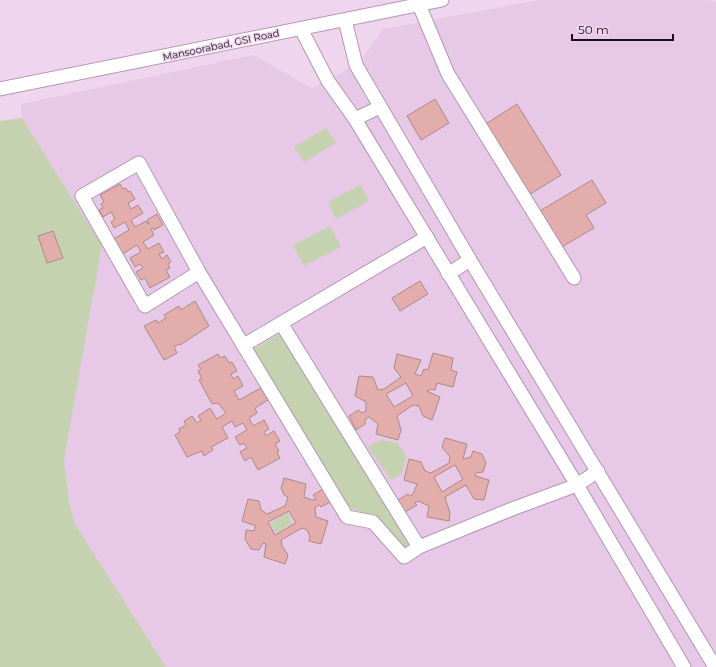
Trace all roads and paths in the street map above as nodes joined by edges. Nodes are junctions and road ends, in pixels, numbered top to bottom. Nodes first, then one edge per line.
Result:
1 (442, 0) edge
2 (417, 2) edge
3 (344, 20) junction
4 (301, 29) junction
5 (0, 89) edge
6 (380, 107) junction
7 (355, 119) junction
8 (427, 238) junction
9 (470, 260) junction
10 (199, 272) junction
11 (448, 274) junction
12 (574, 278) dead end
13 (282, 323) junction
14 (244, 345) junction
15 (598, 471) junction
16 (577, 486) junction
17 (420, 547) junction
18 (684, 667) edge
19 (715, 667) edge

1 - 2 street, Mansoorabad, GSI Road
2 - 3 street, Mansoorabad, GSI Road
2 - 12 street
3 - 4 street, Mansoorabad, GSI Road
3 - 6 street
4 - 5 street, Mansoorabad, GSI Road
4 - 7 street
6 - 7 street
6 - 9 street
7 - 8 street
8 - 11 street
8 - 13 street
9 - 11 street
9 - 15 street
10 - 10 street
10 - 14 street
11 - 16 street
13 - 14 street
13 - 17 street
14 - 17 street
15 - 16 street
15 - 19 street
16 - 17 street
16 - 18 street

